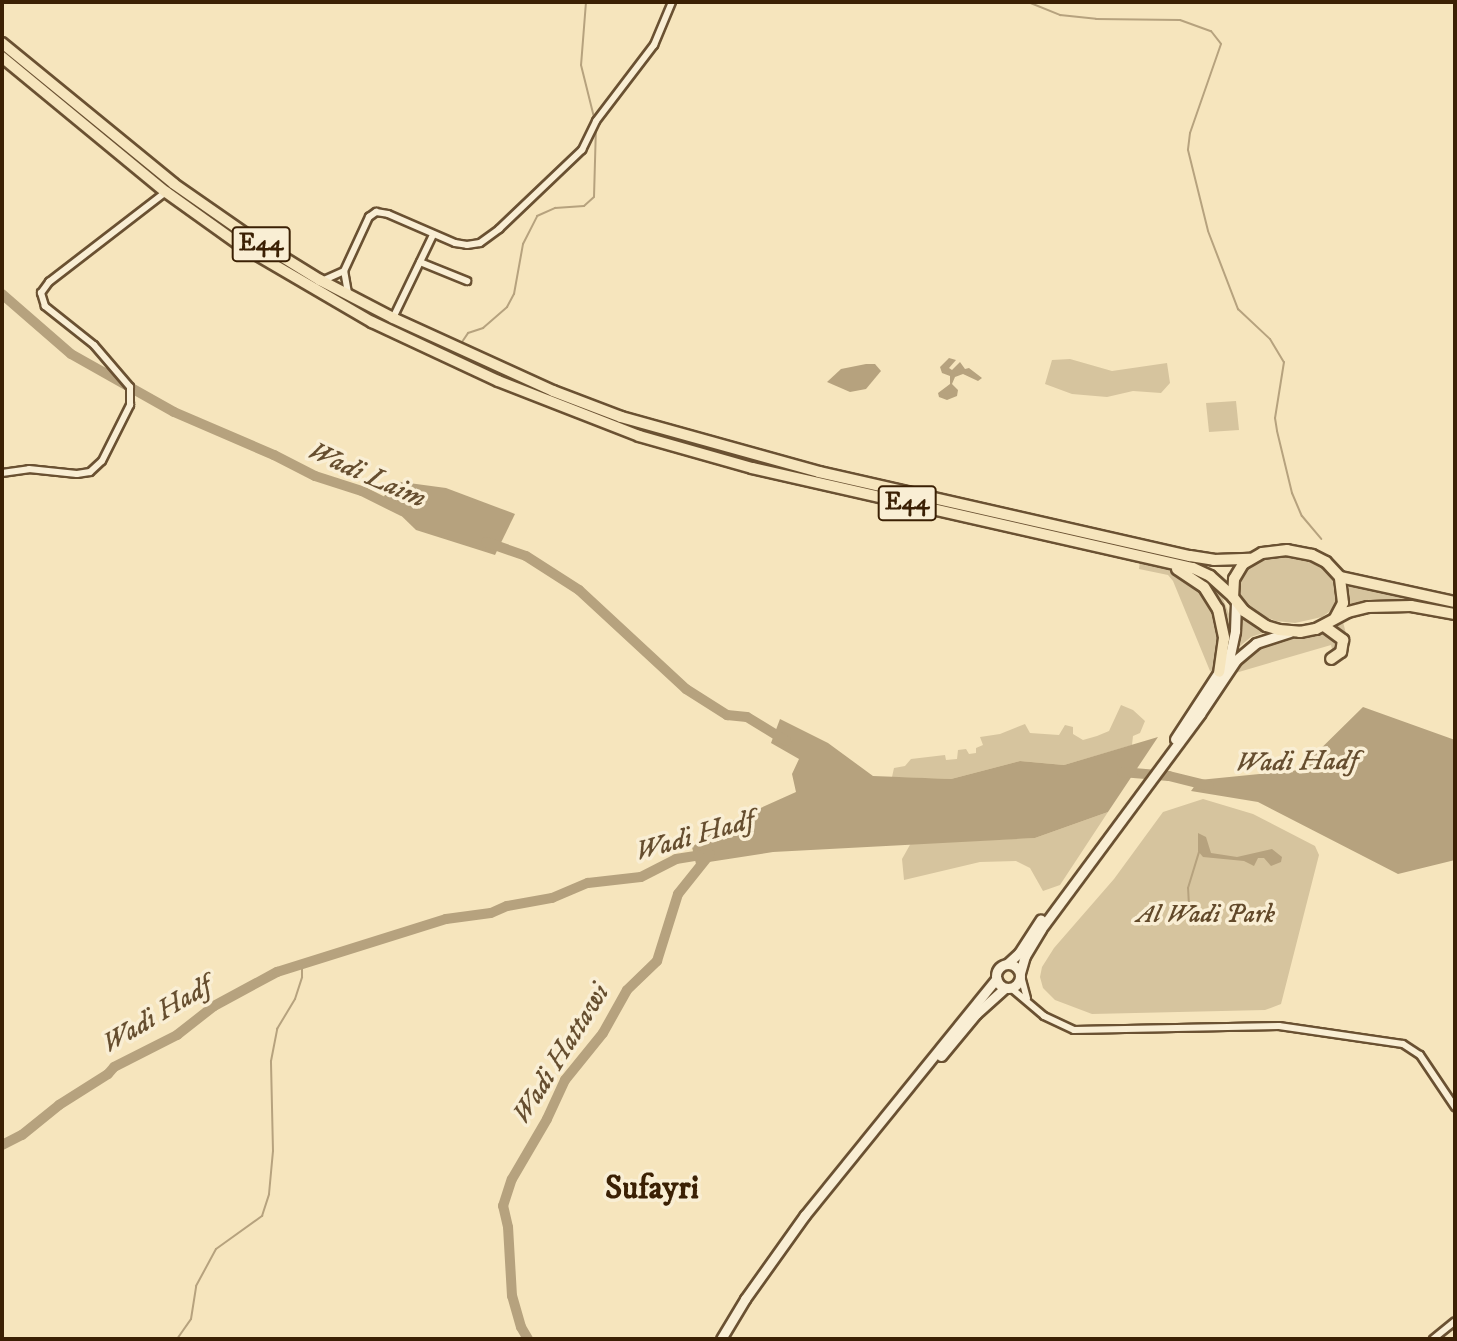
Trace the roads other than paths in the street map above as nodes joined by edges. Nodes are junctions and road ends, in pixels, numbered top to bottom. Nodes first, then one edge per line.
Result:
1 (672, 2) edge
2 (2, 43) edge
3 (2, 57) edge
4 (166, 192) junction
5 (433, 235) junction
6 (420, 262) junction
7 (344, 271) junction
8 (320, 280) junction
9 (467, 281) dead end
10 (350, 296) junction
11 (393, 318) junction
12 (514, 388) junction
13 (553, 391) junction
14 (2, 473) edge
15 (1250, 559) junction
16 (1158, 561) junction
17 (1340, 578) junction
18 (1235, 599) junction
19 (1455, 602) edge
20 (1455, 614) edge
21 (1335, 618) junction
22 (1324, 626) junction
23 (1291, 632) junction
24 (1331, 659) dead end
25 (1219, 672) junction
26 (1169, 752) junction
27 (1152, 776) junction
28 (1008, 963) junction
29 (1020, 974) junction
30 (996, 979) junction
31 (1008, 988) junction
32 (1030, 1003) junction
33 (1455, 1107) edge
34 (1455, 1321) edge
35 (721, 1339) edge
36 (727, 1339) edge
37 (1433, 1339) edge

1 - 5 street
2 - 8 highway, E44
3 - 4 highway, E44
4 - 12 highway, E44
4 - 14 street
5 - 6 street
5 - 7 street
6 - 9 street
6 - 11 street
7 - 8 street
7 - 10 street
8 - 10 highway, E44
10 - 11 highway, E44
11 - 13 highway, E44
12 - 13 highway
12 - 16 highway, E44
13 - 15 highway, E44
15 - 17 highway
15 - 18 highway
16 - 18 highway, E44
16 - 25 highway
17 - 19 highway
17 - 21 highway
18 - 23 highway
18 - 25 main road
20 - 21 highway
21 - 22 highway
22 - 23 highway
22 - 24 highway
23 - 26 main road
25 - 26 main road
26 - 27 main road
27 - 28 main road
27 - 29 main road
28 - 29 main road
28 - 30 main road
29 - 31 main road
29 - 32 street
30 - 31 main road
30 - 35 main road
31 - 32 street
31 - 36 main road
32 - 33 street
34 - 37 street

